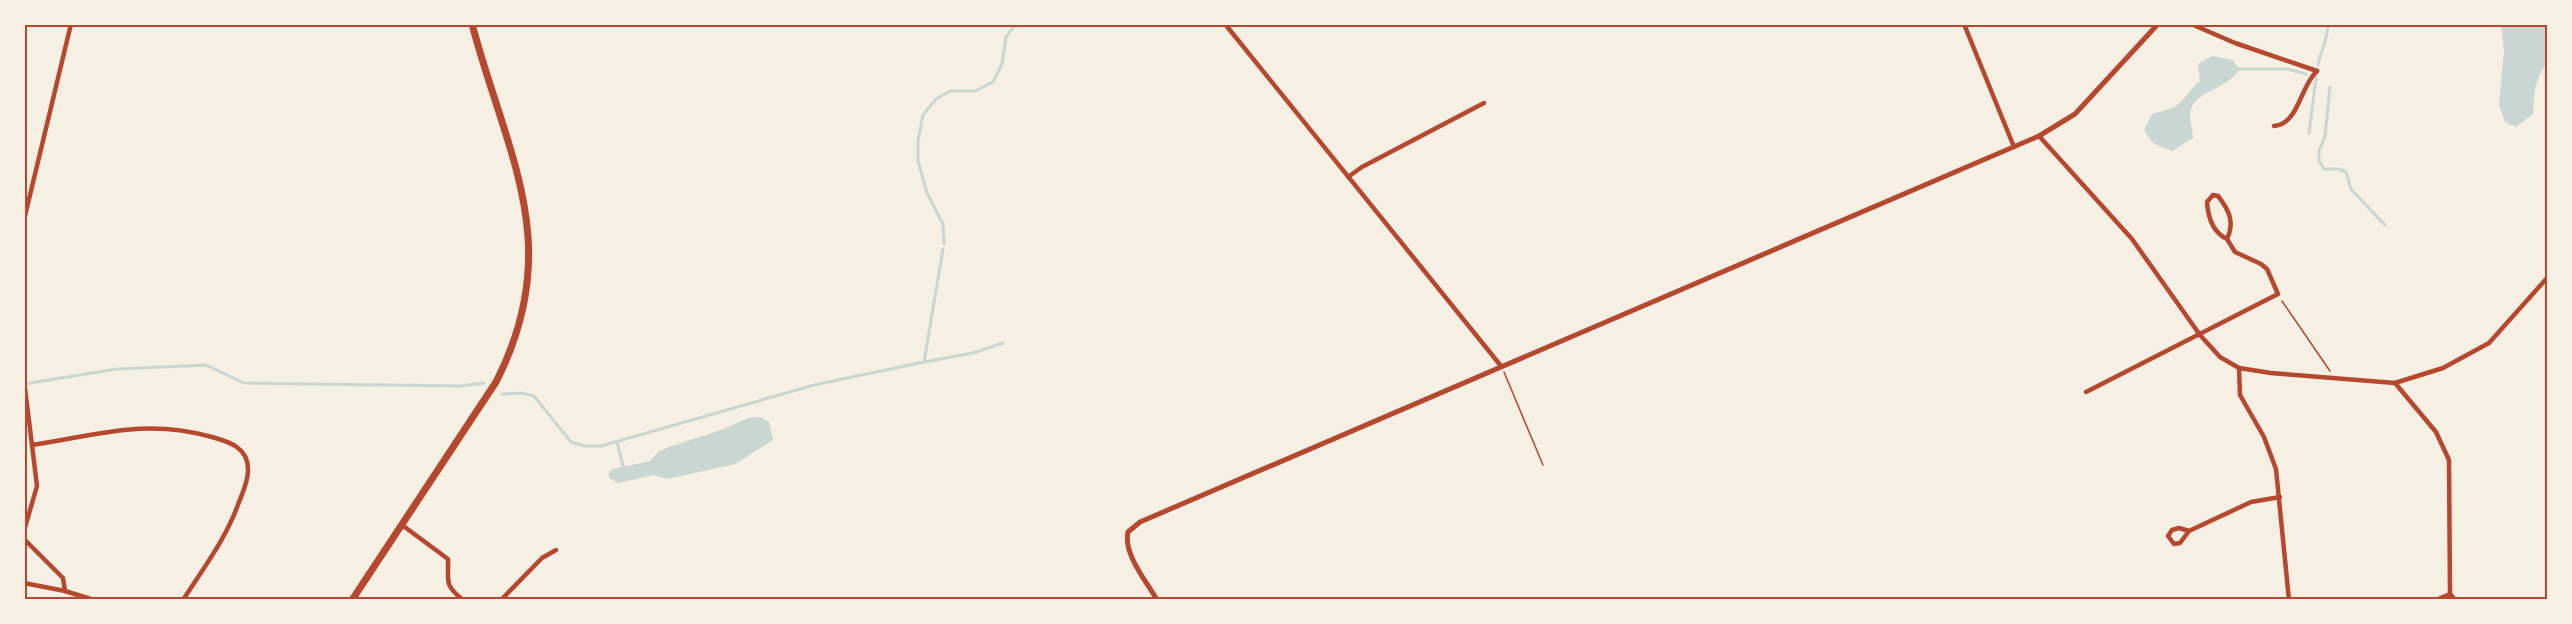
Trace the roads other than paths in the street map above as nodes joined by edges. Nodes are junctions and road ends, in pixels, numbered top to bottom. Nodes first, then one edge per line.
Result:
1 (70, 24) edge
2 (472, 24) edge
3 (1225, 24) edge
4 (1964, 24) edge
5 (2158, 24) edge
6 (2191, 24) edge
7 (1484, 103) dead end
8 (2274, 126) dead end
9 (2039, 136) junction
10 (2013, 147) junction
11 (1348, 177) junction
12 (24, 220) edge
13 (2227, 239) junction
14 (2548, 277) edge
15 (2200, 335) junction
16 (1501, 366) junction
17 (2239, 368) junction
18 (24, 380) edge
19 (2395, 383) junction
20 (25, 388) edge
21 (2086, 392) dead end
22 (32, 445) junction
23 (2280, 497) junction
24 (402, 525) junction
25 (24, 531) edge
26 (2189, 531) junction
27 (24, 539) edge
28 (556, 550) dead end
29 (24, 583) edge
30 (65, 591) junction
31 (2450, 594) junction
32 (93, 600) edge
33 (183, 600) edge
34 (352, 600) edge
35 (463, 600) edge
36 (501, 600) edge
37 (1157, 600) edge
38 (2289, 600) edge
39 (2436, 600) edge
40 (2455, 600) edge

1 - 12 street
2 - 24 main road
3 - 11 street
4 - 10 street
5 - 9 street
6 - 8 street
7 - 11 street
9 - 10 street
9 - 15 street
10 - 16 street
11 - 16 street
13 - 13 street
13 - 15 street
14 - 19 street
15 - 17 street
15 - 21 street
16 - 37 street
17 - 19 street
17 - 23 street
18 - 20 street
19 - 31 street
20 - 22 street
22 - 25 street
22 - 33 street
23 - 26 street
23 - 38 street
24 - 34 main road
24 - 35 street
26 - 26 street
27 - 30 street
28 - 36 street
29 - 30 street
30 - 32 street
31 - 39 street
31 - 40 street

